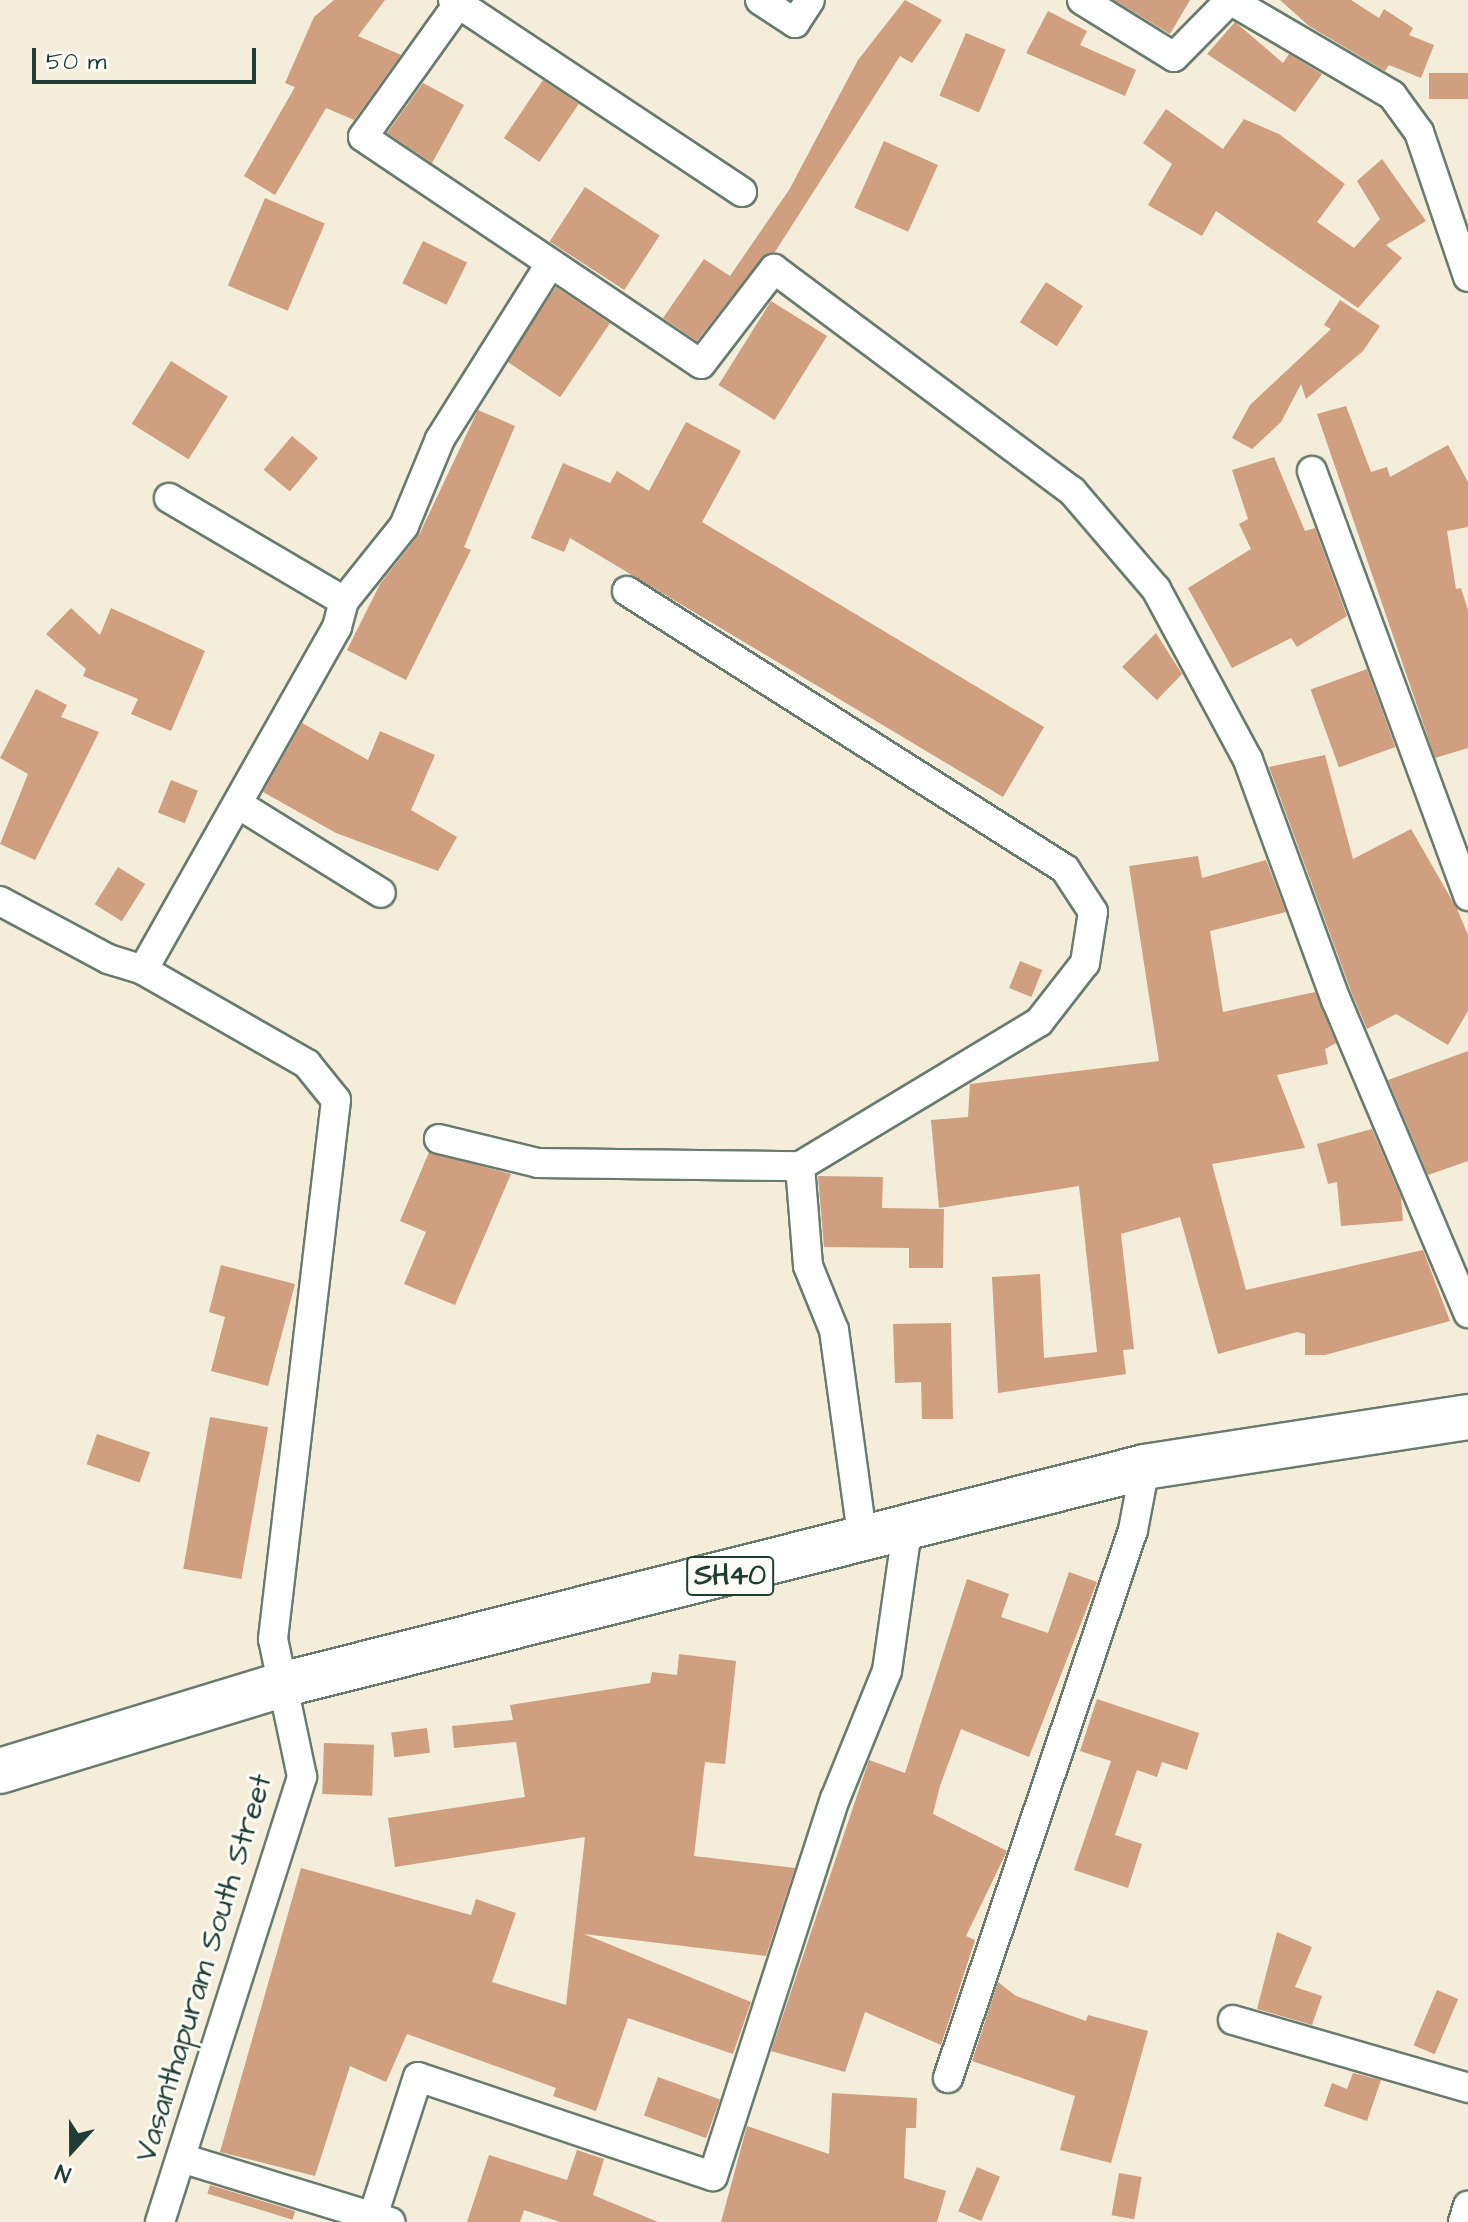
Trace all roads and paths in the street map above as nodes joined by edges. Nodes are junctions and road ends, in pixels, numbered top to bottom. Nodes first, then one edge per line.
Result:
1 (760, 0) edge
2 (810, 0) edge
3 (1082, 0) edge
4 (1230, 0) edge
5 (458, 1) edge
6 (742, 192) dead end
7 (549, 266) junction
8 (1468, 277) edge
9 (1312, 471) dead end
10 (169, 498) dead end
11 (627, 591) dead end
12 (344, 601) junction
13 (238, 804) junction
14 (381, 893) dead end
15 (1468, 896) edge
16 (0, 901) edge
17 (143, 970) junction
18 (439, 1139) dead end
19 (800, 1166) junction
20 (1468, 1313) edge
21 (1468, 1417) edge
22 (1145, 1467) junction
23 (907, 1531) junction
24 (863, 1543) junction
25 (281, 1685) junction
26 (0, 1771) edge
27 (1233, 2020) dead end
28 (948, 2078) dead end
29 (1468, 2088) edge
30 (181, 2158) junction
31 (1468, 2206) edge
32 (382, 2219) edge
33 (160, 2222) edge
34 (1463, 2222) edge

1 - 2 street
3 - 4 street
4 - 8 street
5 - 6 street
5 - 7 street
7 - 12 street
7 - 20 street
9 - 15 street
10 - 12 street
11 - 19 street
12 - 13 street
13 - 14 street
13 - 17 street
16 - 17 street, Vasanthapuram South Street
17 - 25 street, Vasanthapuram South Street
18 - 19 street
19 - 24 street
21 - 22 main road, SH40
22 - 23 main road, SH40
22 - 28 street
23 - 24 main road, SH40
23 - 32 street
24 - 25 main road, SH40
25 - 26 main road, SH40
25 - 30 street, Vasanthapuram South Street
27 - 29 street
30 - 32 street
30 - 33 street, Vasanthapuram South Street
31 - 34 street

